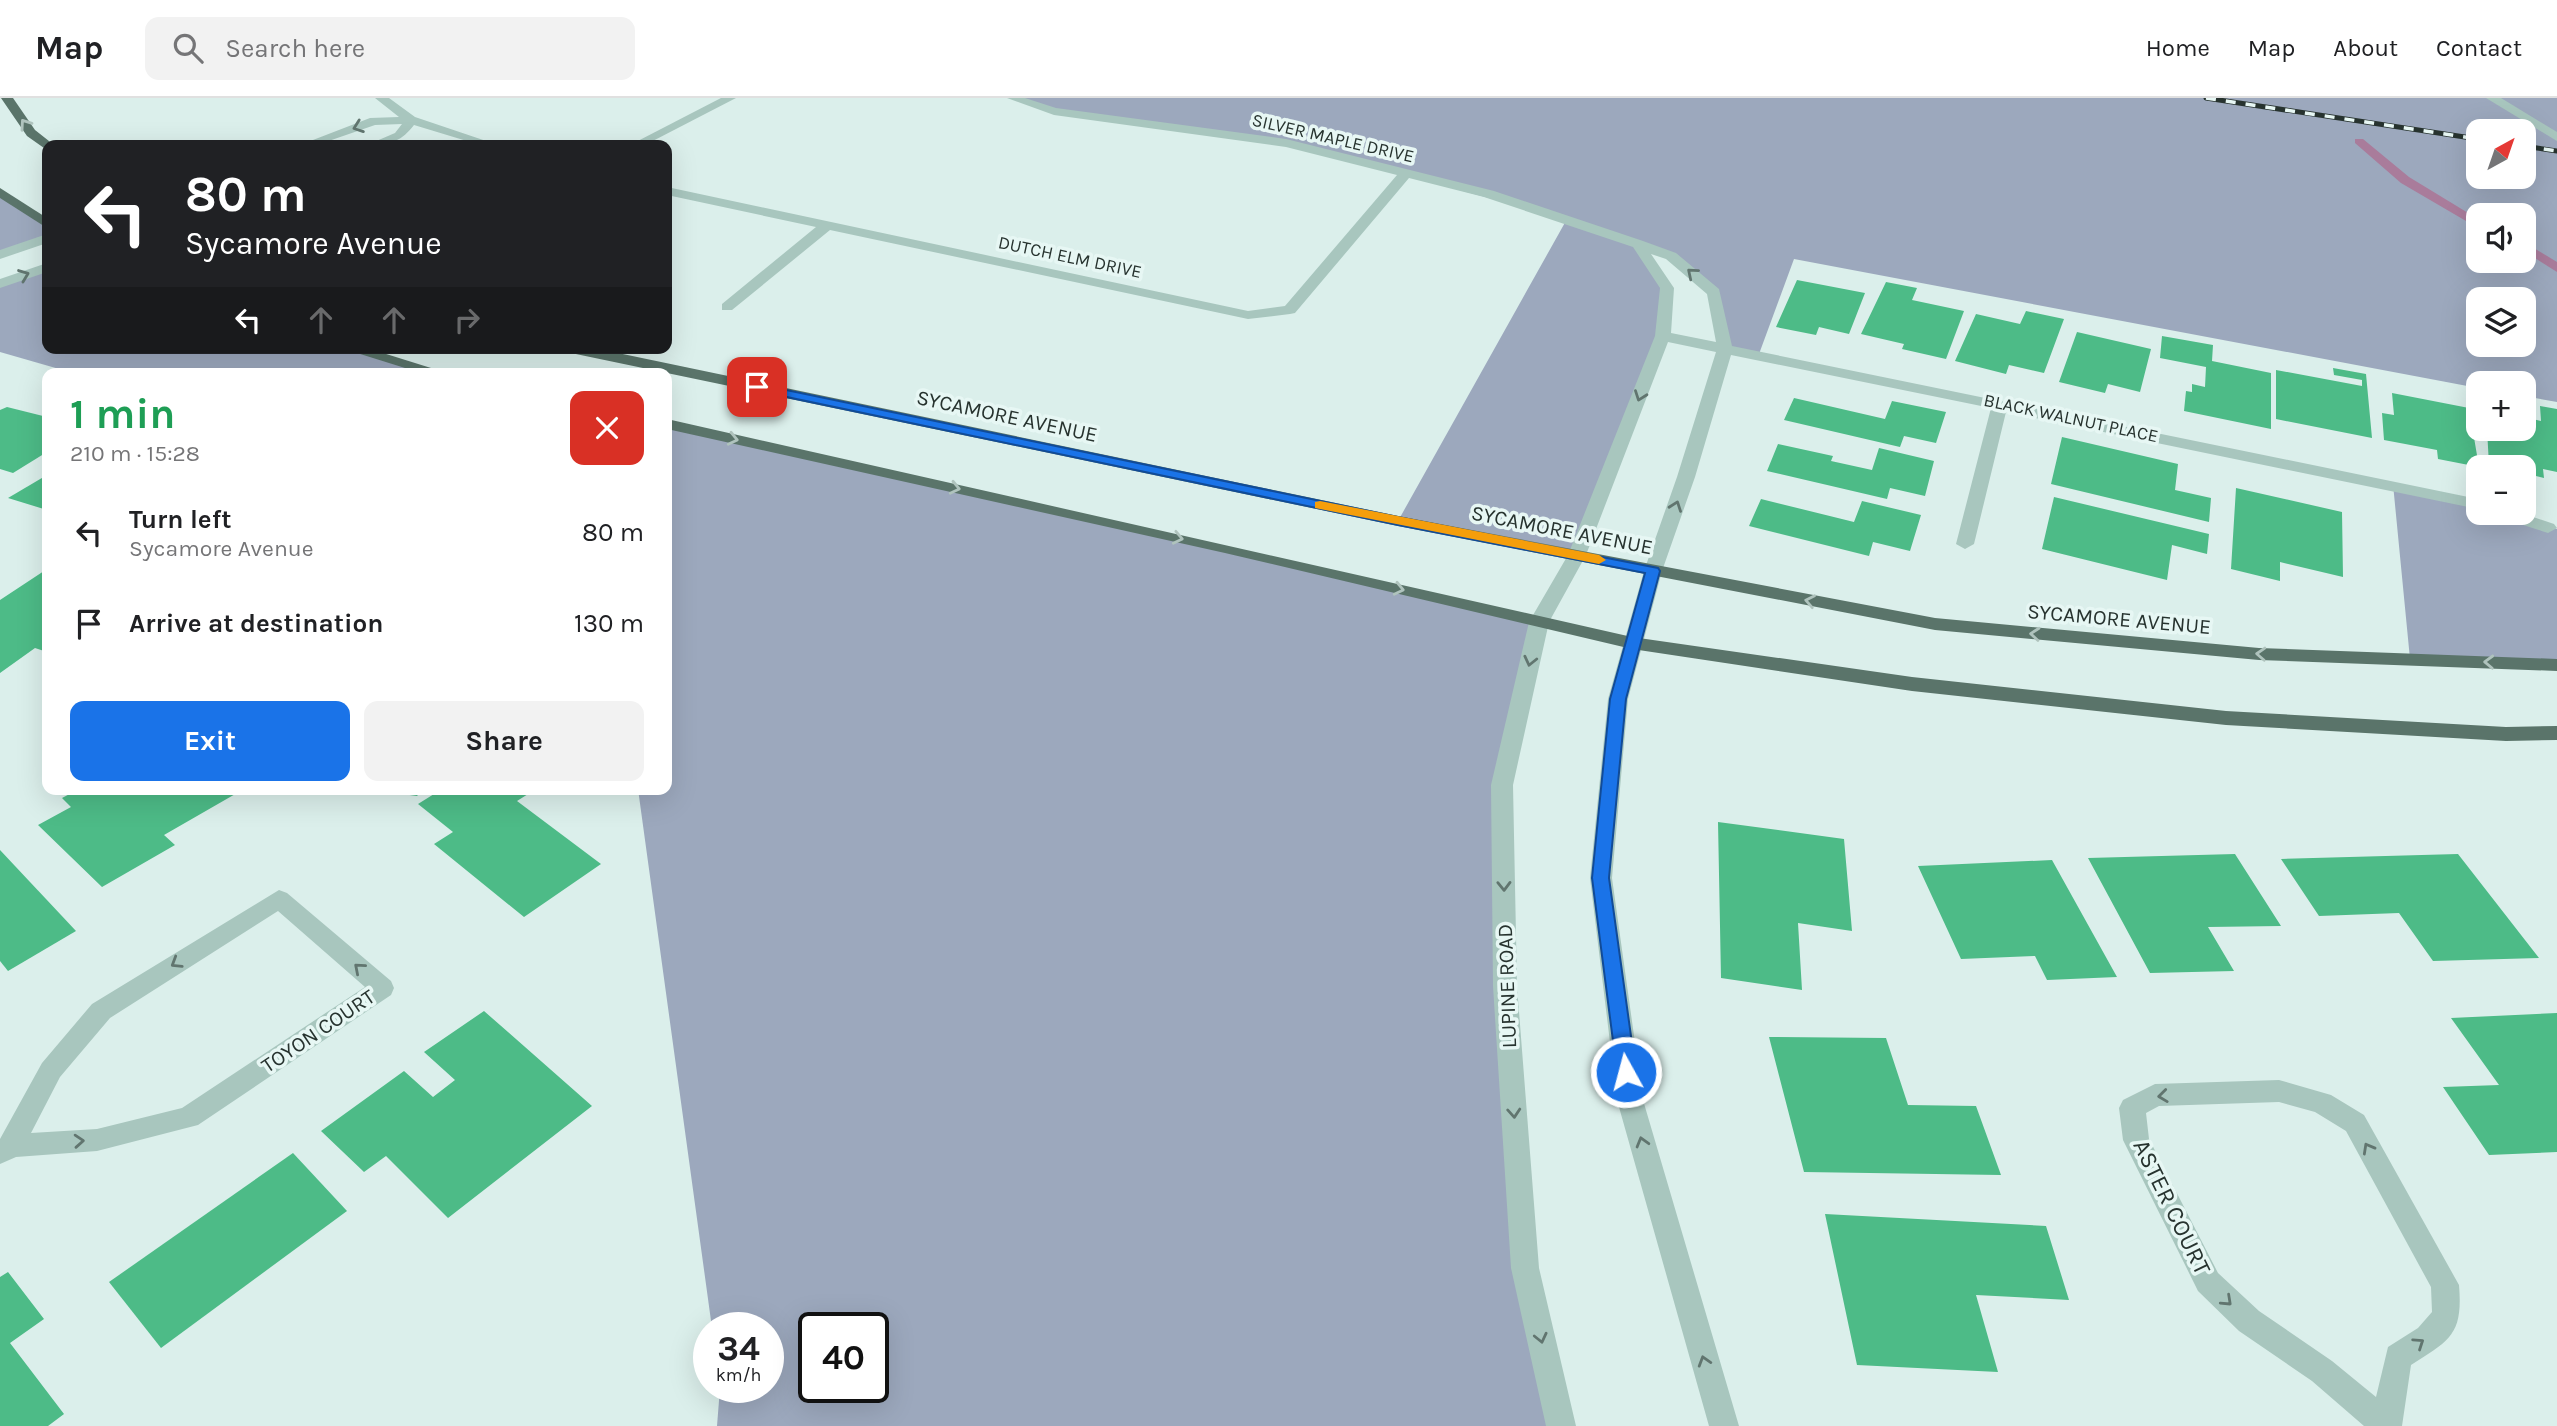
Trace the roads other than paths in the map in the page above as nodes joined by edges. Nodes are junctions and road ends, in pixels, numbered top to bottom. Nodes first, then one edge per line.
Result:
1 (7, 98) edge
2 (382, 98) edge
3 (730, 98) edge
4 (1013, 98) edge
5 (2492, 98) edge
6 (411, 120) junction
7 (2557, 137) edge
8 (320, 140) edge
9 (387, 140) edge
10 (476, 140) edge
11 (646, 140) edge
12 (42, 141) edge
13 (1405, 173) junction
14 (0, 192) edge
15 (672, 192) edge
16 (42, 221) edge
17 (827, 225) junction
18 (42, 240) edge
19 (1638, 244) junction
20 (0, 255) edge
21 (42, 269) edge
22 (0, 284) edge
23 (727, 307) dead end
24 (1662, 336) junction
25 (1725, 348) junction
26 (371, 354) edge
27 (600, 354) edge
28 (421, 368) edge
29 (667, 368) edge
30 (672, 369) edge
31 (2000, 403) junction
32 (672, 425) edge
33 (2466, 501) edge
34 (2536, 524) edge
35 (2548, 528) dead end
36 (1965, 544) dead end
37 (1577, 555) junction
38 (1653, 571) junction
39 (1539, 622) junction
40 (1632, 643) junction
41 (2557, 665) edge
42 (2557, 733) edge
43 (6, 1150) edge
44 (2386, 1425) edge
45 (1561, 1426) edge
46 (1724, 1426) edge

12 -> 1 main road
2 - 6 street
3 - 11 street
4 - 13 street, SILVER MAPLE DRIVE
5 - 7 street
6 -> 8 street
6 - 9 street
6 - 10 street
13 - 17 street, DUTCH ELM DRIVE
13 - 19 street, SILVER MAPLE DRIVE
14 - 16 main road
15 - 17 street, DUTCH ELM DRIVE
17 - 23 street
18 - 20 street
19 - 24 street
25 -> 19 street, SILVER MAPLE DRIVE
22 -> 21 street
24 - 25 street, BLACK WALNUT PLACE
24 -> 37 street
25 - 31 street, BLACK WALNUT PLACE
38 -> 25 street, SILVER MAPLE DRIVE
26 - 28 main road
27 - 29 main road, SYCAMORE AVENUE
30 - 37 main road, SYCAMORE AVENUE
31 - 33 street, BLACK WALNUT PLACE
31 - 36 street
32 -> 39 main road
34 - 35 street
37 - 38 main road, SYCAMORE AVENUE
37 - 39 street, LUPINE ROAD
38 - 40 street
41 -> 38 main road, SYCAMORE AVENUE
39 - 40 main road
39 -> 45 street, LUPINE ROAD
40 - 42 main road
46 -> 40 street
43 -> 43 street, TOYON COURT
44 -> 44 street, ASTER COURT

